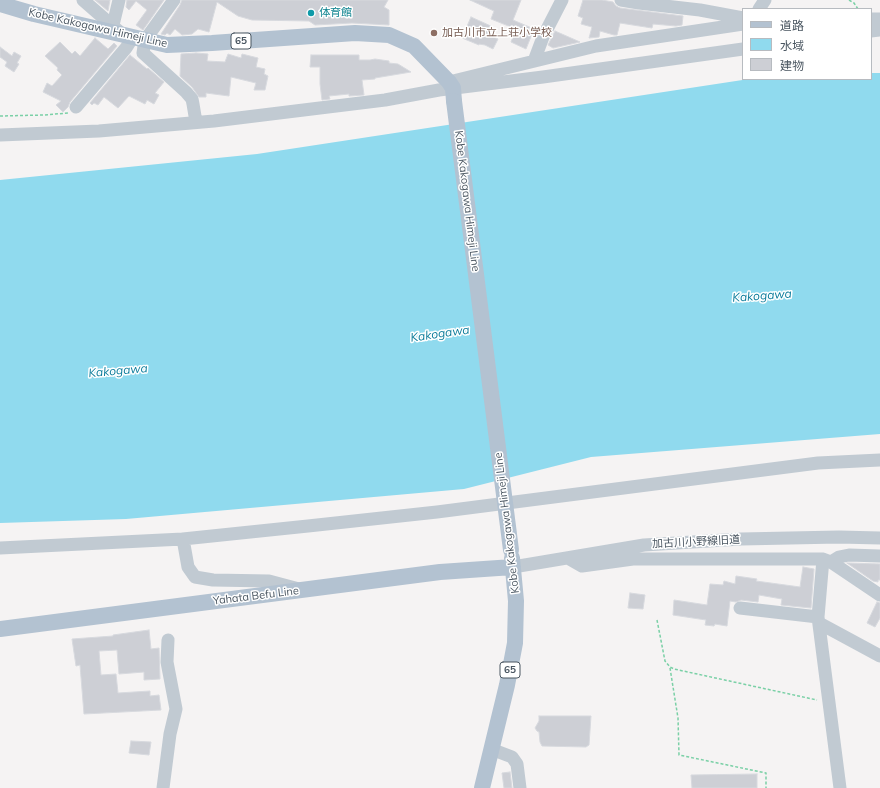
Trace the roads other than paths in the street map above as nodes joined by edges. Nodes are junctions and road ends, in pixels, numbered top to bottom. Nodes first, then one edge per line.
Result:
1 (119, 0) edge
2 (174, 0) edge
3 (562, 0) edge
4 (621, 0) edge
5 (0, 4) edge
6 (88, 4) edge
7 (742, 18) edge
8 (81, 25) junction
9 (742, 25) edge
10 (129, 34) junction
11 (742, 49) edge
12 (534, 61) junction
13 (452, 90) junction
14 (76, 107) road end
15 (196, 122) junction
16 (0, 135) edge
17 (880, 460) edge
18 (183, 538) junction
19 (880, 538) edge
20 (0, 548) edge
21 (880, 556) edge
22 (568, 558) junction
23 (827, 561) junction
24 (513, 567) junction
25 (303, 590) junction
26 (878, 593) edge
27 (740, 608) dead end
28 (818, 620) junction
29 (0, 629) edge
30 (168, 640) dead end
31 (880, 656) edge
32 (491, 749) junction
33 (163, 788) edge
34 (482, 788) edge
35 (520, 788) edge
36 (840, 788) edge

1 - 10 street
2 - 10 street
3 - 12 street
4 - 7 street
5 - 8 main road, Kobe Kakogawa Himeji Line / 65
6 - 8 street
6 - 10 street
8 - 10 main road, Kobe Kakogawa Himeji Line / 65
9 - 12 street
10 - 13 main road, Kobe Kakogawa Himeji Line / 65
10 - 14 street
10 - 15 street
11 - 13 street
12 - 13 street
13 - 15 street
13 - 24 main road, Kobe Kakogawa Himeji Line / 65, bridge
15 - 16 street
17 - 18 street
18 - 20 street
18 - 25 street
19 - 22 street, 加古川小野線旧道
21 - 23 street
22 - 23 street
22 - 24 street, 加古川小野線旧道
23 - 26 street
23 - 28 street
24 - 25 main road, Yahata Befu Line
24 - 32 main road, Kobe Kakogawa Himeji Line / 65
25 - 29 main road, Yahata Befu Line
27 - 28 street
28 - 31 street
28 - 36 street
30 - 33 street
32 - 34 main road, Kobe Kakogawa Himeji Line / 65
32 - 35 street

